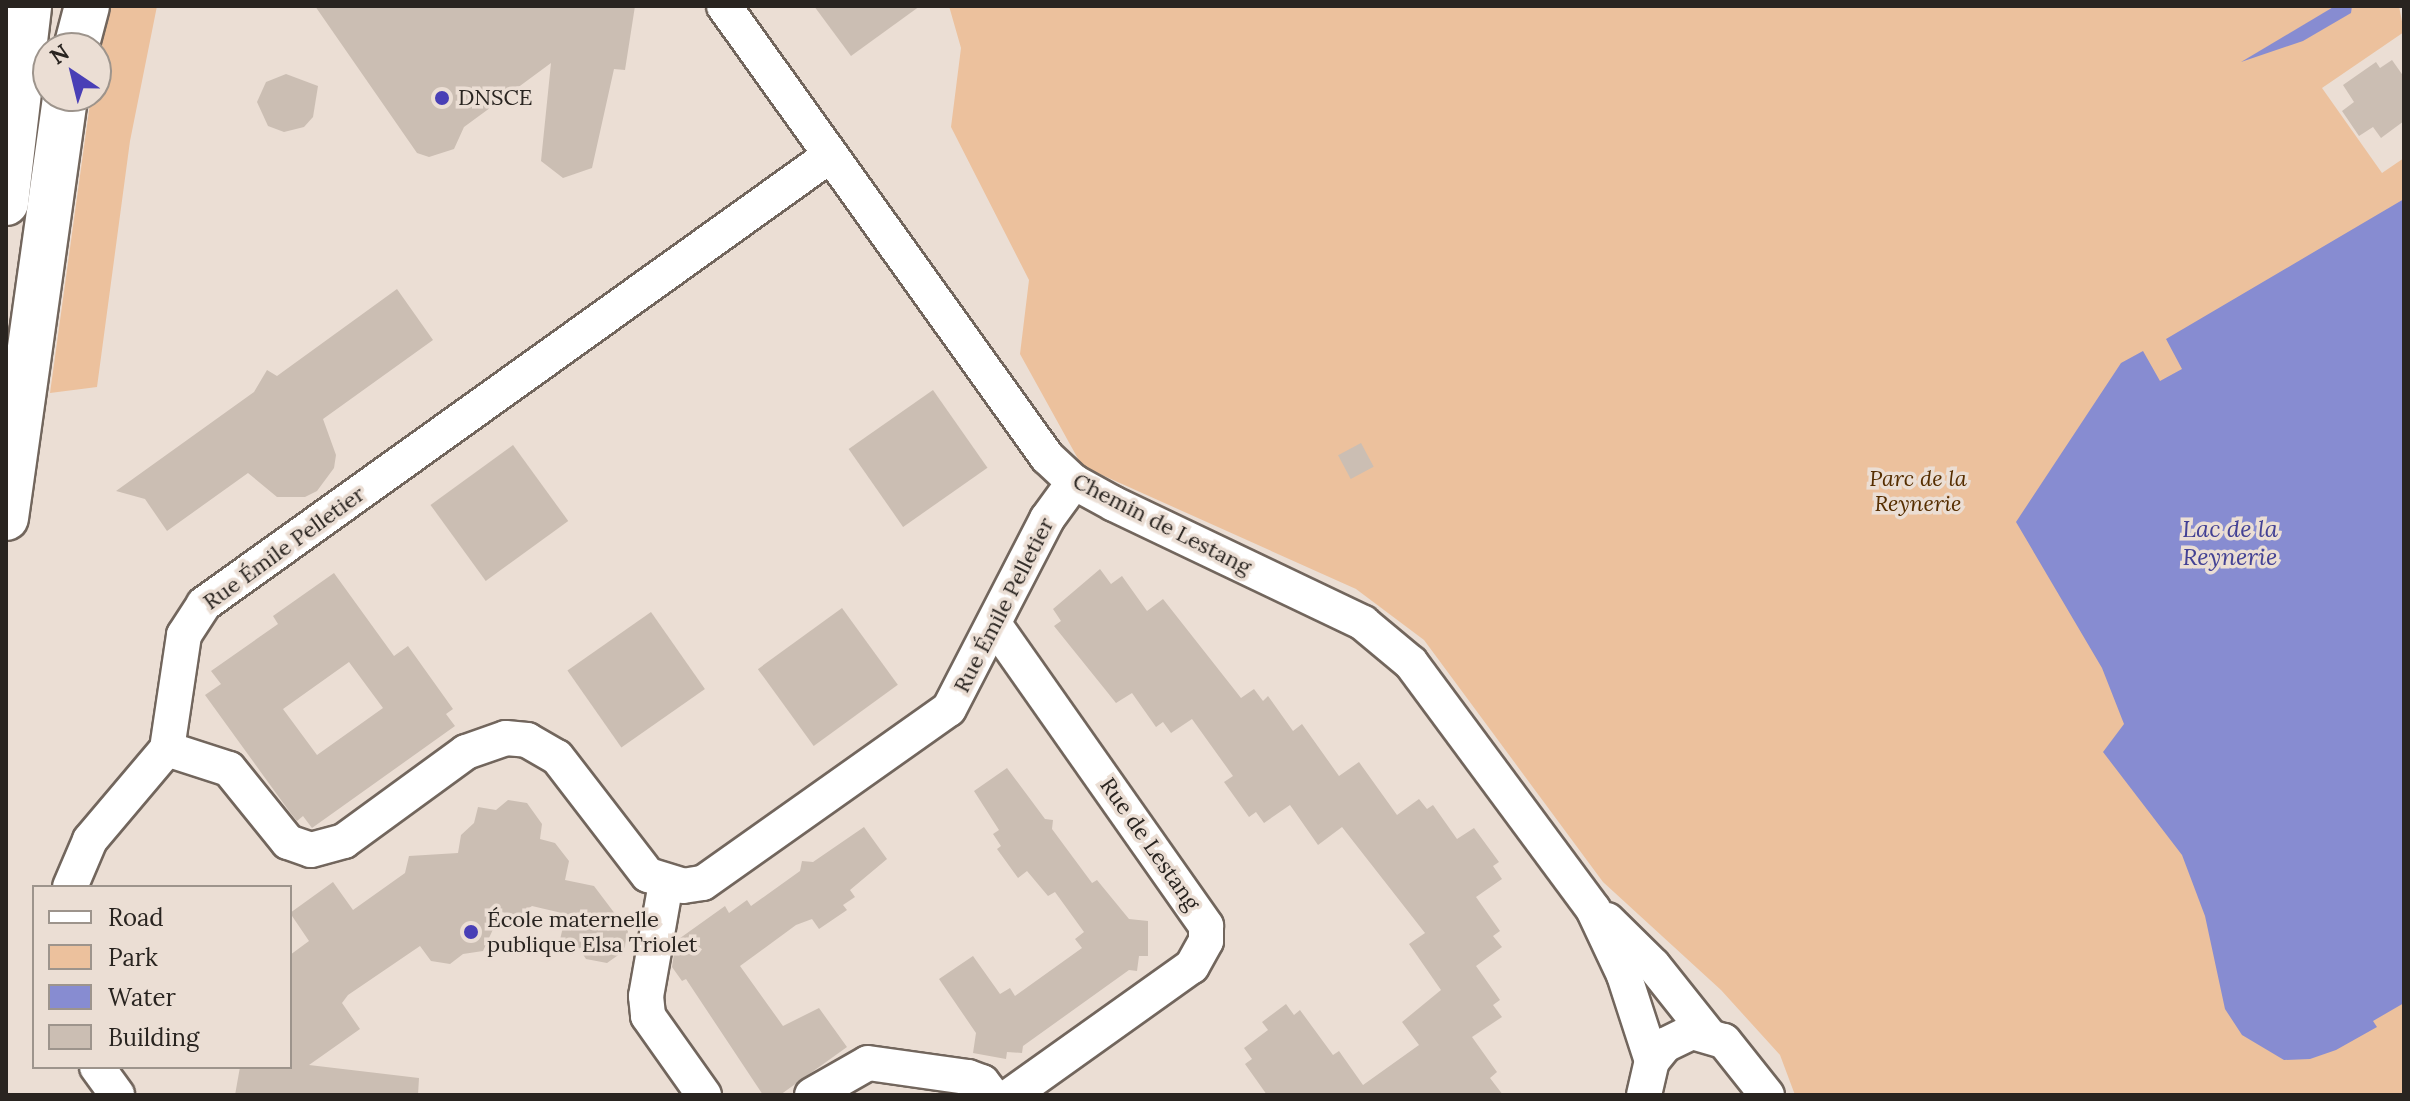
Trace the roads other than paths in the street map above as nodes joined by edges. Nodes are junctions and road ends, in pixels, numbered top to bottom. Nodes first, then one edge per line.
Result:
1 (29, 6) edge
2 (87, 6) edge
3 (724, 6) edge
4 (80, 32) edge
5 (63, 112) edge
6 (828, 157) junction
7 (6, 203) edge
8 (1074, 482) junction
9 (6, 518) edge
10 (994, 624) junction
11 (167, 749) junction
12 (666, 883) junction
13 (71, 885) edge
14 (1593, 909) junction
15 (1707, 1033) junction
16 (1652, 1061) junction
17 (98, 1069) edge
18 (117, 1095) edge
19 (704, 1095) edge
20 (812, 1095) edge
21 (992, 1095) edge
22 (1011, 1095) edge
23 (1644, 1095) edge
24 (1767, 1095) edge

1 - 7 main road
2 - 4 main road
3 - 6 street, Chemin de Lestang
5 - 9 main road
6 - 8 street, Chemin de Lestang
6 - 11 street, Rue Émile Pelletier
8 - 10 street, Rue Émile Pelletier
8 - 14 street, Chemin de Lestang
10 - 12 street, Rue Émile Pelletier
10 - 22 street, Rue de Lestang
11 - 12 street
11 - 13 street
12 - 19 street
14 - 15 street, Chemin de Lestang
14 - 16 street, Chemin de Lestang
15 - 16 street
15 - 24 street, Chemin de Lestang
16 - 23 street
17 - 18 street
20 - 21 street

